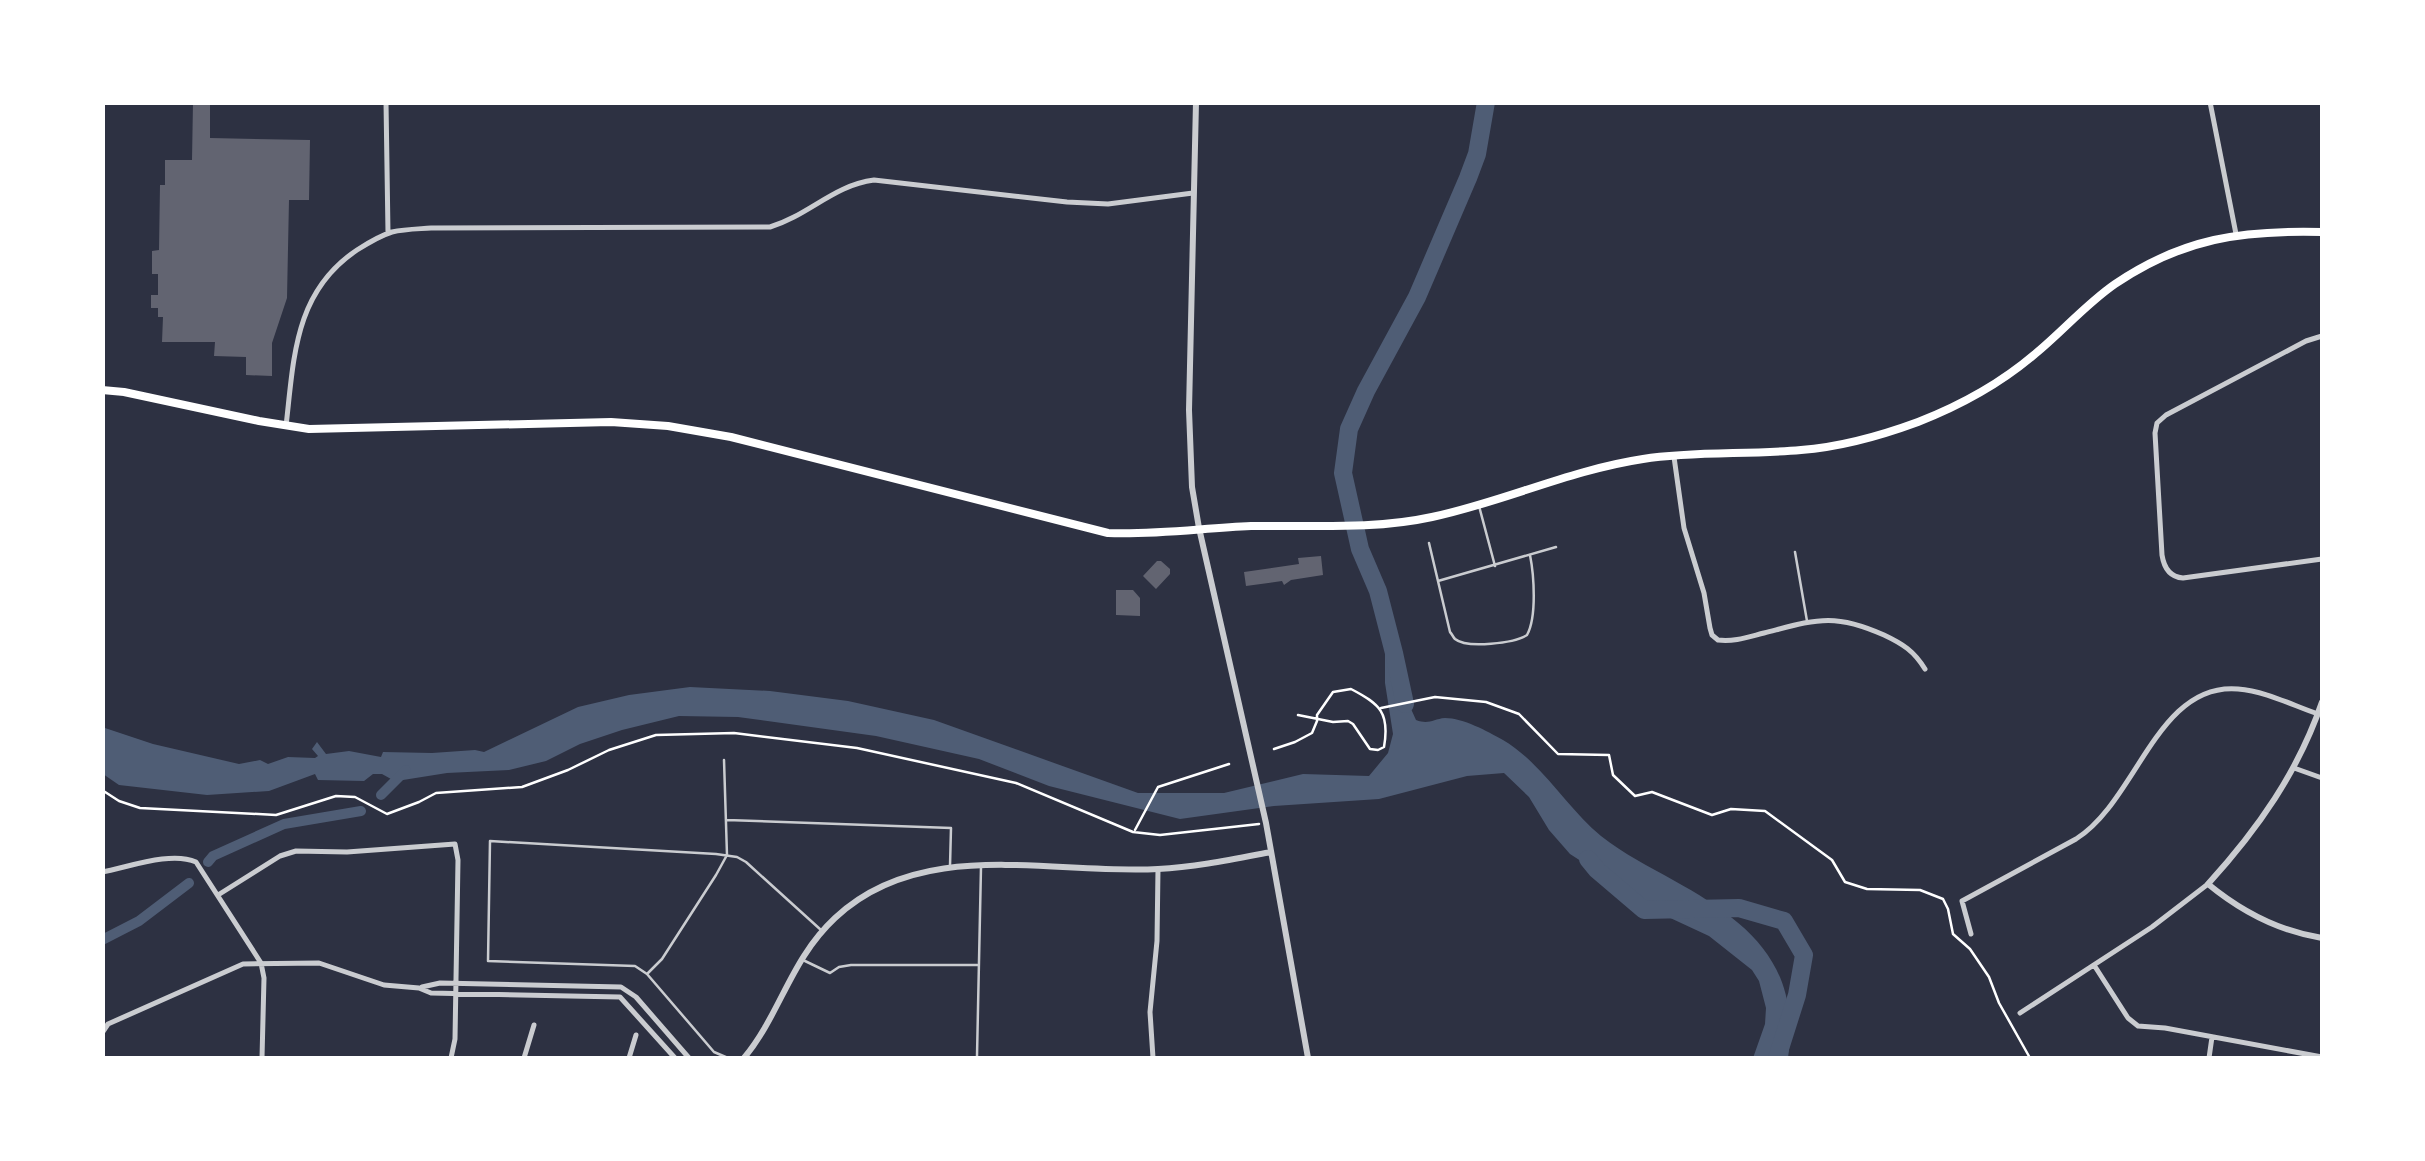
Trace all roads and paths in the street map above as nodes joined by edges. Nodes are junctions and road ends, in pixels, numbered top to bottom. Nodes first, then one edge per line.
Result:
1 (386, 102) edge
2 (1196, 102) edge
3 (2210, 102) edge
4 (1194, 193) junction
5 (2322, 232) edge
6 (388, 233) junction
7 (2236, 234) junction
8 (2322, 336) edge
9 (102, 390) edge
10 (286, 426) junction
11 (1673, 455) junction
12 (1479, 504) junction
13 (1199, 528) junction
14 (1429, 543) dead end
15 (1556, 547) dead end
16 (1795, 552) dead end
17 (1530, 555) junction
18 (2322, 559) edge
19 (1495, 566) junction
20 (1438, 581) junction
21 (1808, 622) junction
22 (1925, 669) dead end
23 (2322, 702) edge
24 (1381, 708) junction
25 (2318, 714) junction
26 (1298, 716) dead end
27 (1318, 721) junction
28 (1274, 749) dead end
29 (724, 760) dead end
30 (1229, 764) dead end
31 (2294, 768) junction
32 (2322, 778) edge
33 (102, 790) edge
34 (1265, 819) junction
35 (727, 820) junction
36 (1134, 831) junction
37 (1272, 852) junction
38 (727, 855) junction
39 (981, 865) junction
40 (950, 866) junction
41 (1158, 869) junction
42 (102, 872) edge
43 (2208, 884) junction
44 (218, 895) junction
45 (822, 930) junction
46 (1971, 934) dead end
47 (2322, 938) edge
48 (800, 959) junction
49 (260, 963) junction
50 (979, 965) junction
51 (2094, 966) junction
52 (646, 974) junction
53 (456, 984) junction
54 (420, 988) junction
55 (455, 994) junction
56 (2020, 1013) dead end
57 (534, 1025) dead end
58 (102, 1034) edge
59 (636, 1035) dead end
60 (2212, 1037) junction
61 (977, 1056) dead end
62 (2322, 1057) edge
63 (262, 1058) edge
64 (451, 1058) edge
65 (524, 1058) edge
66 (629, 1058) edge
67 (675, 1058) edge
68 (689, 1058) edge
69 (728, 1058) edge
70 (744, 1058) edge
71 (1153, 1058) edge
72 (1308, 1058) edge
73 (2030, 1058) edge
74 (2209, 1058) edge

1 - 6 street
2 - 4 street
3 - 7 street
4 - 6 street
4 - 13 street
5 - 7 main road
6 - 10 street
7 - 11 main road
8 - 18 street
9 - 10 main road
10 - 13 main road
11 - 12 main road
11 - 21 street
12 - 13 main road
12 - 19 lane
13 - 34 street
14 - 20 lane
15 - 17 lane
16 - 21 lane
17 - 19 lane
17 - 20 lane
19 - 20 lane
21 - 22 street
23 - 25 street
24 - 27 path
24 - 27 path
24 - 73 path
25 - 31 street
25 - 46 street
26 - 27 path
27 - 28 path
29 - 35 lane
30 - 36 path
31 - 32 street
31 - 43 street
33 - 36 path
34 - 36 path
34 - 37 street
35 - 38 lane
35 - 40 lane
37 - 41 street
37 - 72 street
38 - 45 lane
38 - 52 lane
38 - 52 lane
39 - 40 street
39 - 41 street
39 - 50 lane
40 - 45 street
41 - 71 street
42 - 44 street
43 - 47 street
43 - 51 street
44 - 49 street
44 - 53 street
45 - 48 street
48 - 50 lane
48 - 70 street
49 - 54 street
49 - 58 street
49 - 63 street
50 - 61 lane
51 - 56 street
51 - 60 street
52 - 69 lane
53 - 54 street
53 - 55 street
53 - 68 street
54 - 55 street
55 - 64 street
55 - 67 street
57 - 65 street
59 - 66 street
60 - 62 street
60 - 74 street

